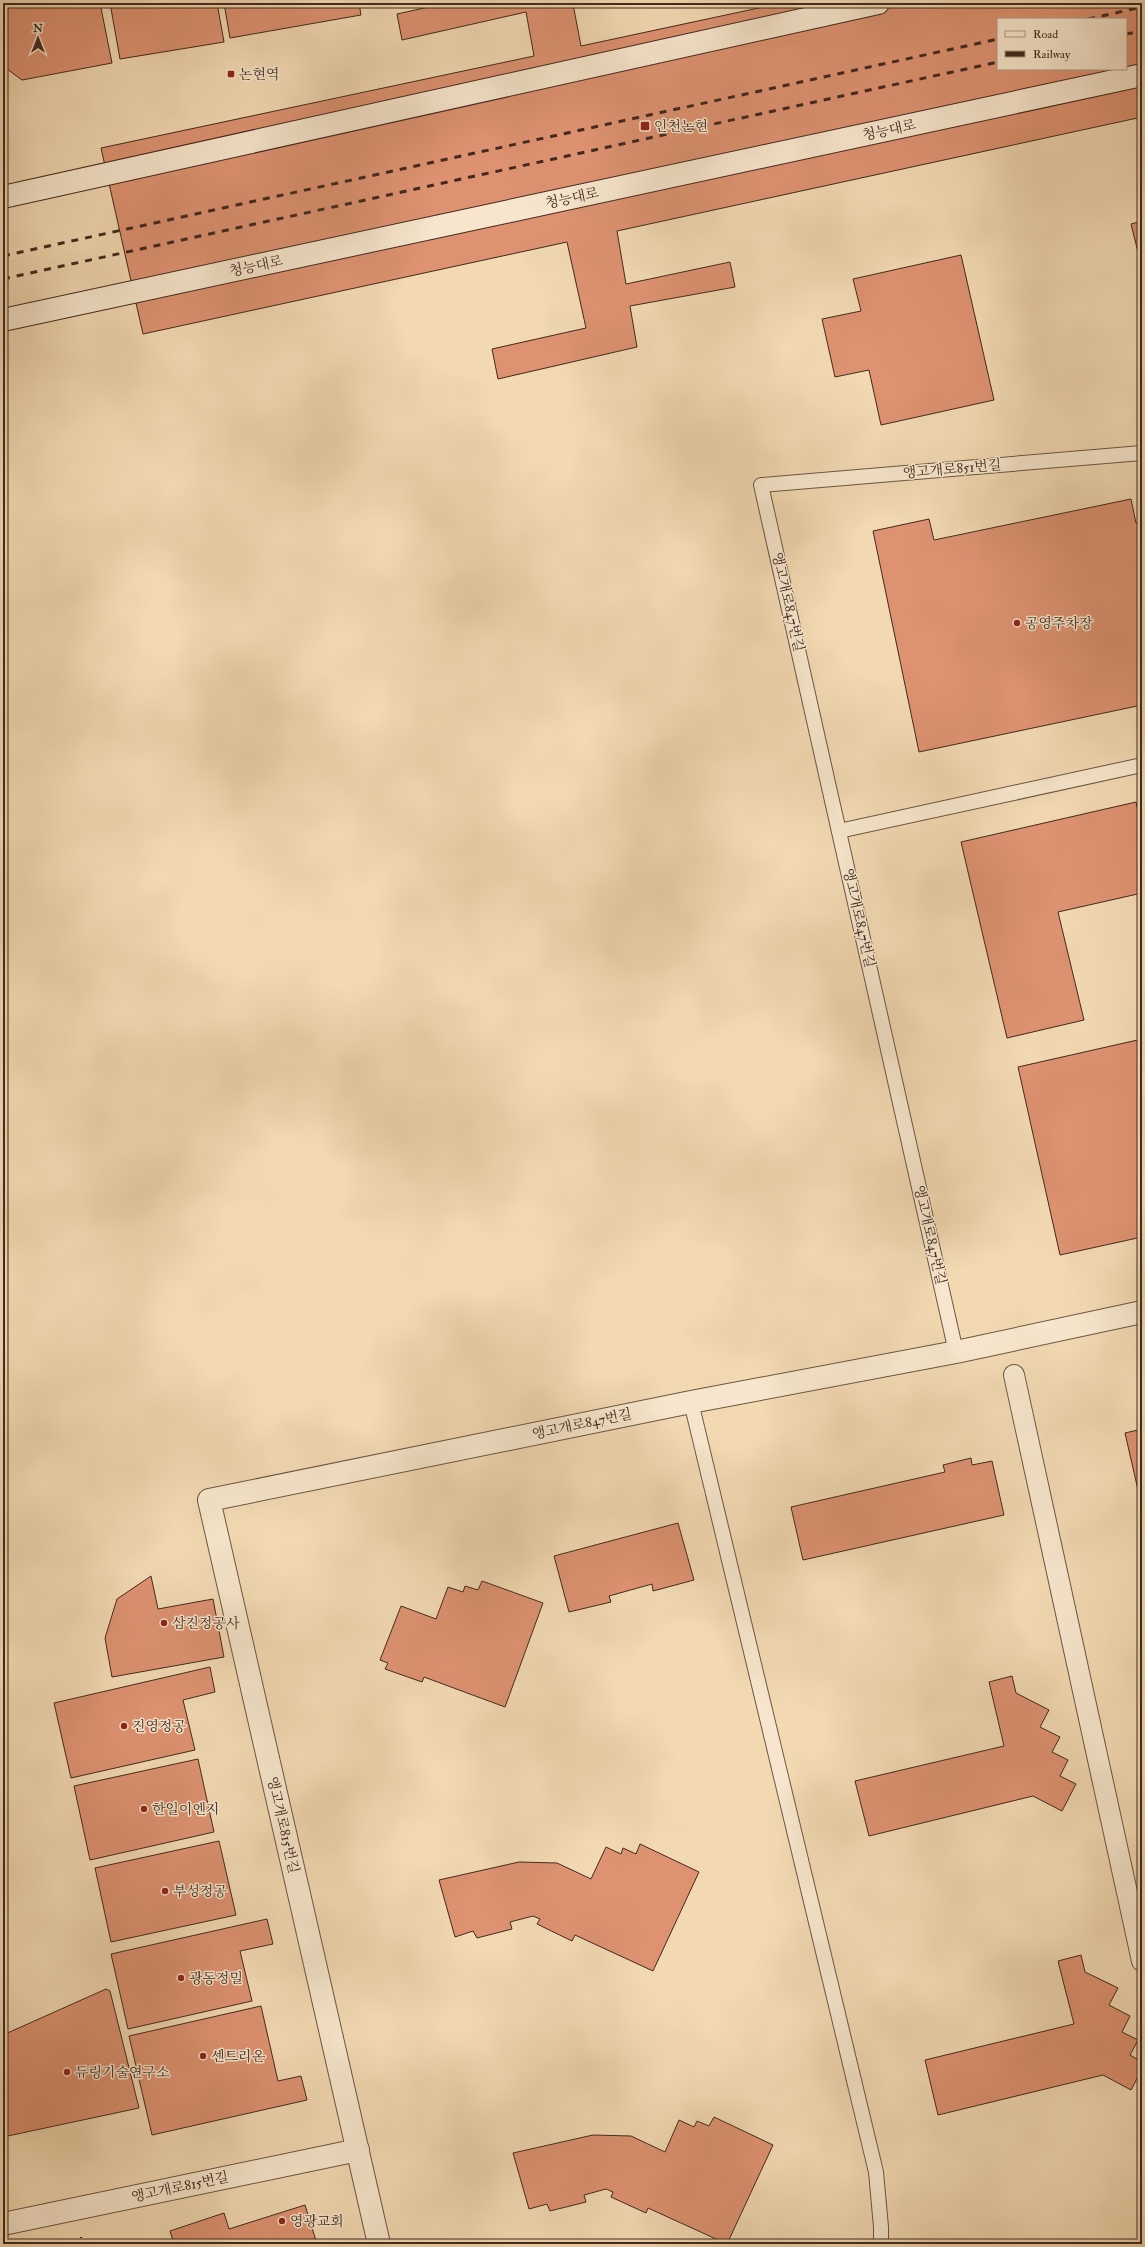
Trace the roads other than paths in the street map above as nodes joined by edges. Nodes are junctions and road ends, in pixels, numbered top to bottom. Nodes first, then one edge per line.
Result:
1 (878, 3) edge
2 (1142, 75) edge
3 (3, 197) edge
4 (3, 320) edge
5 (1142, 453) edge
6 (761, 485) joint
7 (1142, 765) edge
8 (839, 831) junction
9 (1142, 1312) edge
10 (956, 1352) junction
11 (1014, 1375) dead end
12 (691, 1402) junction
13 (209, 1500) joint
14 (1142, 1960) edge
15 (358, 2150) junction
16 (3, 2224) edge
17 (379, 2244) edge
18 (881, 2244) edge

1 - 3 street
2 - 4 street, 청능대로
5 - 6 lane, 앵고개로851번길
6 - 8 lane, 앵고개로847번길
7 - 8 lane
8 - 10 lane, 앵고개로847번길
9 - 10 street, 앵고개로847번길
10 - 12 street, 앵고개로847번길
11 - 14 street
12 - 13 street, 앵고개로847번길
12 - 18 lane
13 - 15 street, 앵고개로815번길
15 - 16 street, 앵고개로815번길
15 - 17 street, 앵고개로815번길

